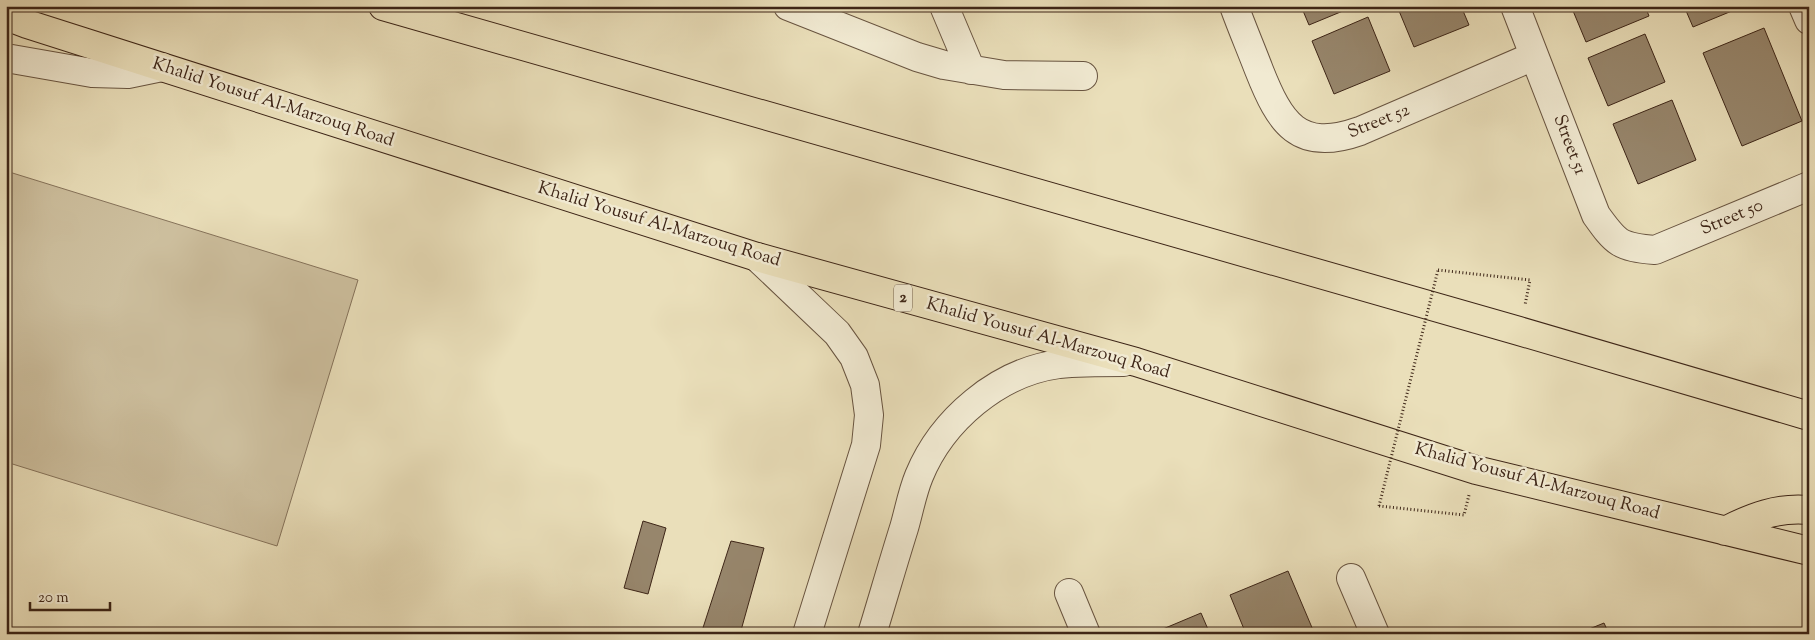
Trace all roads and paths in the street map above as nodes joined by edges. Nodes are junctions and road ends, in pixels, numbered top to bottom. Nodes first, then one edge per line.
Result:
1 (383, 6) edge
2 (788, 6) edge
3 (944, 6) edge
4 (1234, 6) edge
5 (1515, 6) edge
6 (1803, 6) edge
7 (1809, 20) edge
8 (13, 21) edge
9 (1534, 56) junction
10 (6, 58) edge
11 (162, 67) junction
12 (971, 70) junction
13 (1083, 76) dead end
14 (1809, 186) edge
15 (1655, 250) joint
16 (756, 257) junction
17 (1530, 280) dead end
18 (1136, 362) junction
19 (1809, 416) edge
20 (1809, 510) edge
21 (1464, 515) dead end
22 (1725, 531) junction
23 (1809, 551) edge
24 (1351, 578) dead end
25 (1070, 593) dead end
26 (807, 634) edge
27 (872, 634) edge
28 (1086, 634) edge
29 (1375, 634) edge

1 - 19 main road
2 - 12 street
3 - 12 street
4 - 9 street, Street 52
5 - 9 street, Street 51
6 - 7 street
8 - 11 main road, Khalid Yousuf Al-Marzouq Road / 2
9 - 15 street, Street 51
10 - 11 street
11 - 16 main road, Khalid Yousuf Al-Marzouq Road / 2
12 - 13 street
14 - 15 street, Street 50
16 - 18 main road, Khalid Yousuf Al-Marzouq Road / 2
16 - 26 street
17 - 21 path, bridge
18 - 22 main road, Khalid Yousuf Al-Marzouq Road / 2
18 - 27 street
20 - 22 main road
22 - 23 main road, Khalid Yousuf Al-Marzouq Road / 2
24 - 29 street
25 - 28 street

